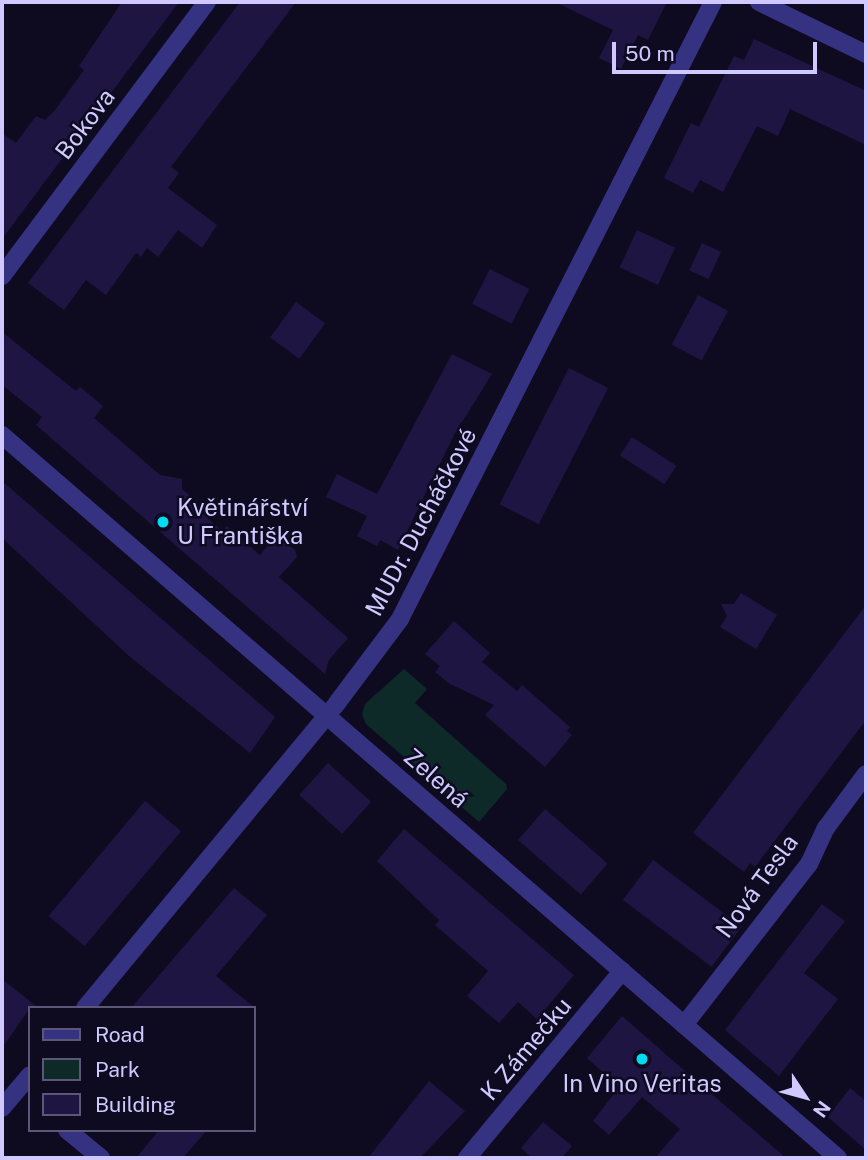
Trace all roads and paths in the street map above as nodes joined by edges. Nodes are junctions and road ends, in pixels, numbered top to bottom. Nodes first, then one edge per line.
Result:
1 (207, 2) edge
2 (713, 2) edge
3 (759, 2) edge
4 (866, 54) edge
5 (2, 276) edge
6 (2, 435) edge
7 (326, 716) junction
8 (866, 774) edge
9 (622, 971) junction
10 (87, 1006) edge
11 (684, 1025) junction
12 (24, 1095) edge
13 (2, 1108) edge
14 (69, 1132) edge
15 (101, 1158) edge
16 (467, 1158) edge
17 (838, 1158) edge

1 - 5 street, Bokova
2 - 7 street, MUDr. Ducháčkové
3 - 4 street
6 - 7 street, Zelená
7 - 9 street, Zelená
7 - 10 street, MUDr. Ducháčkové
8 - 11 street, Nová Tesla
9 - 11 street, Zelená
9 - 16 street, K Zámečku
11 - 17 street, Zelená
12 - 13 street
14 - 15 street

